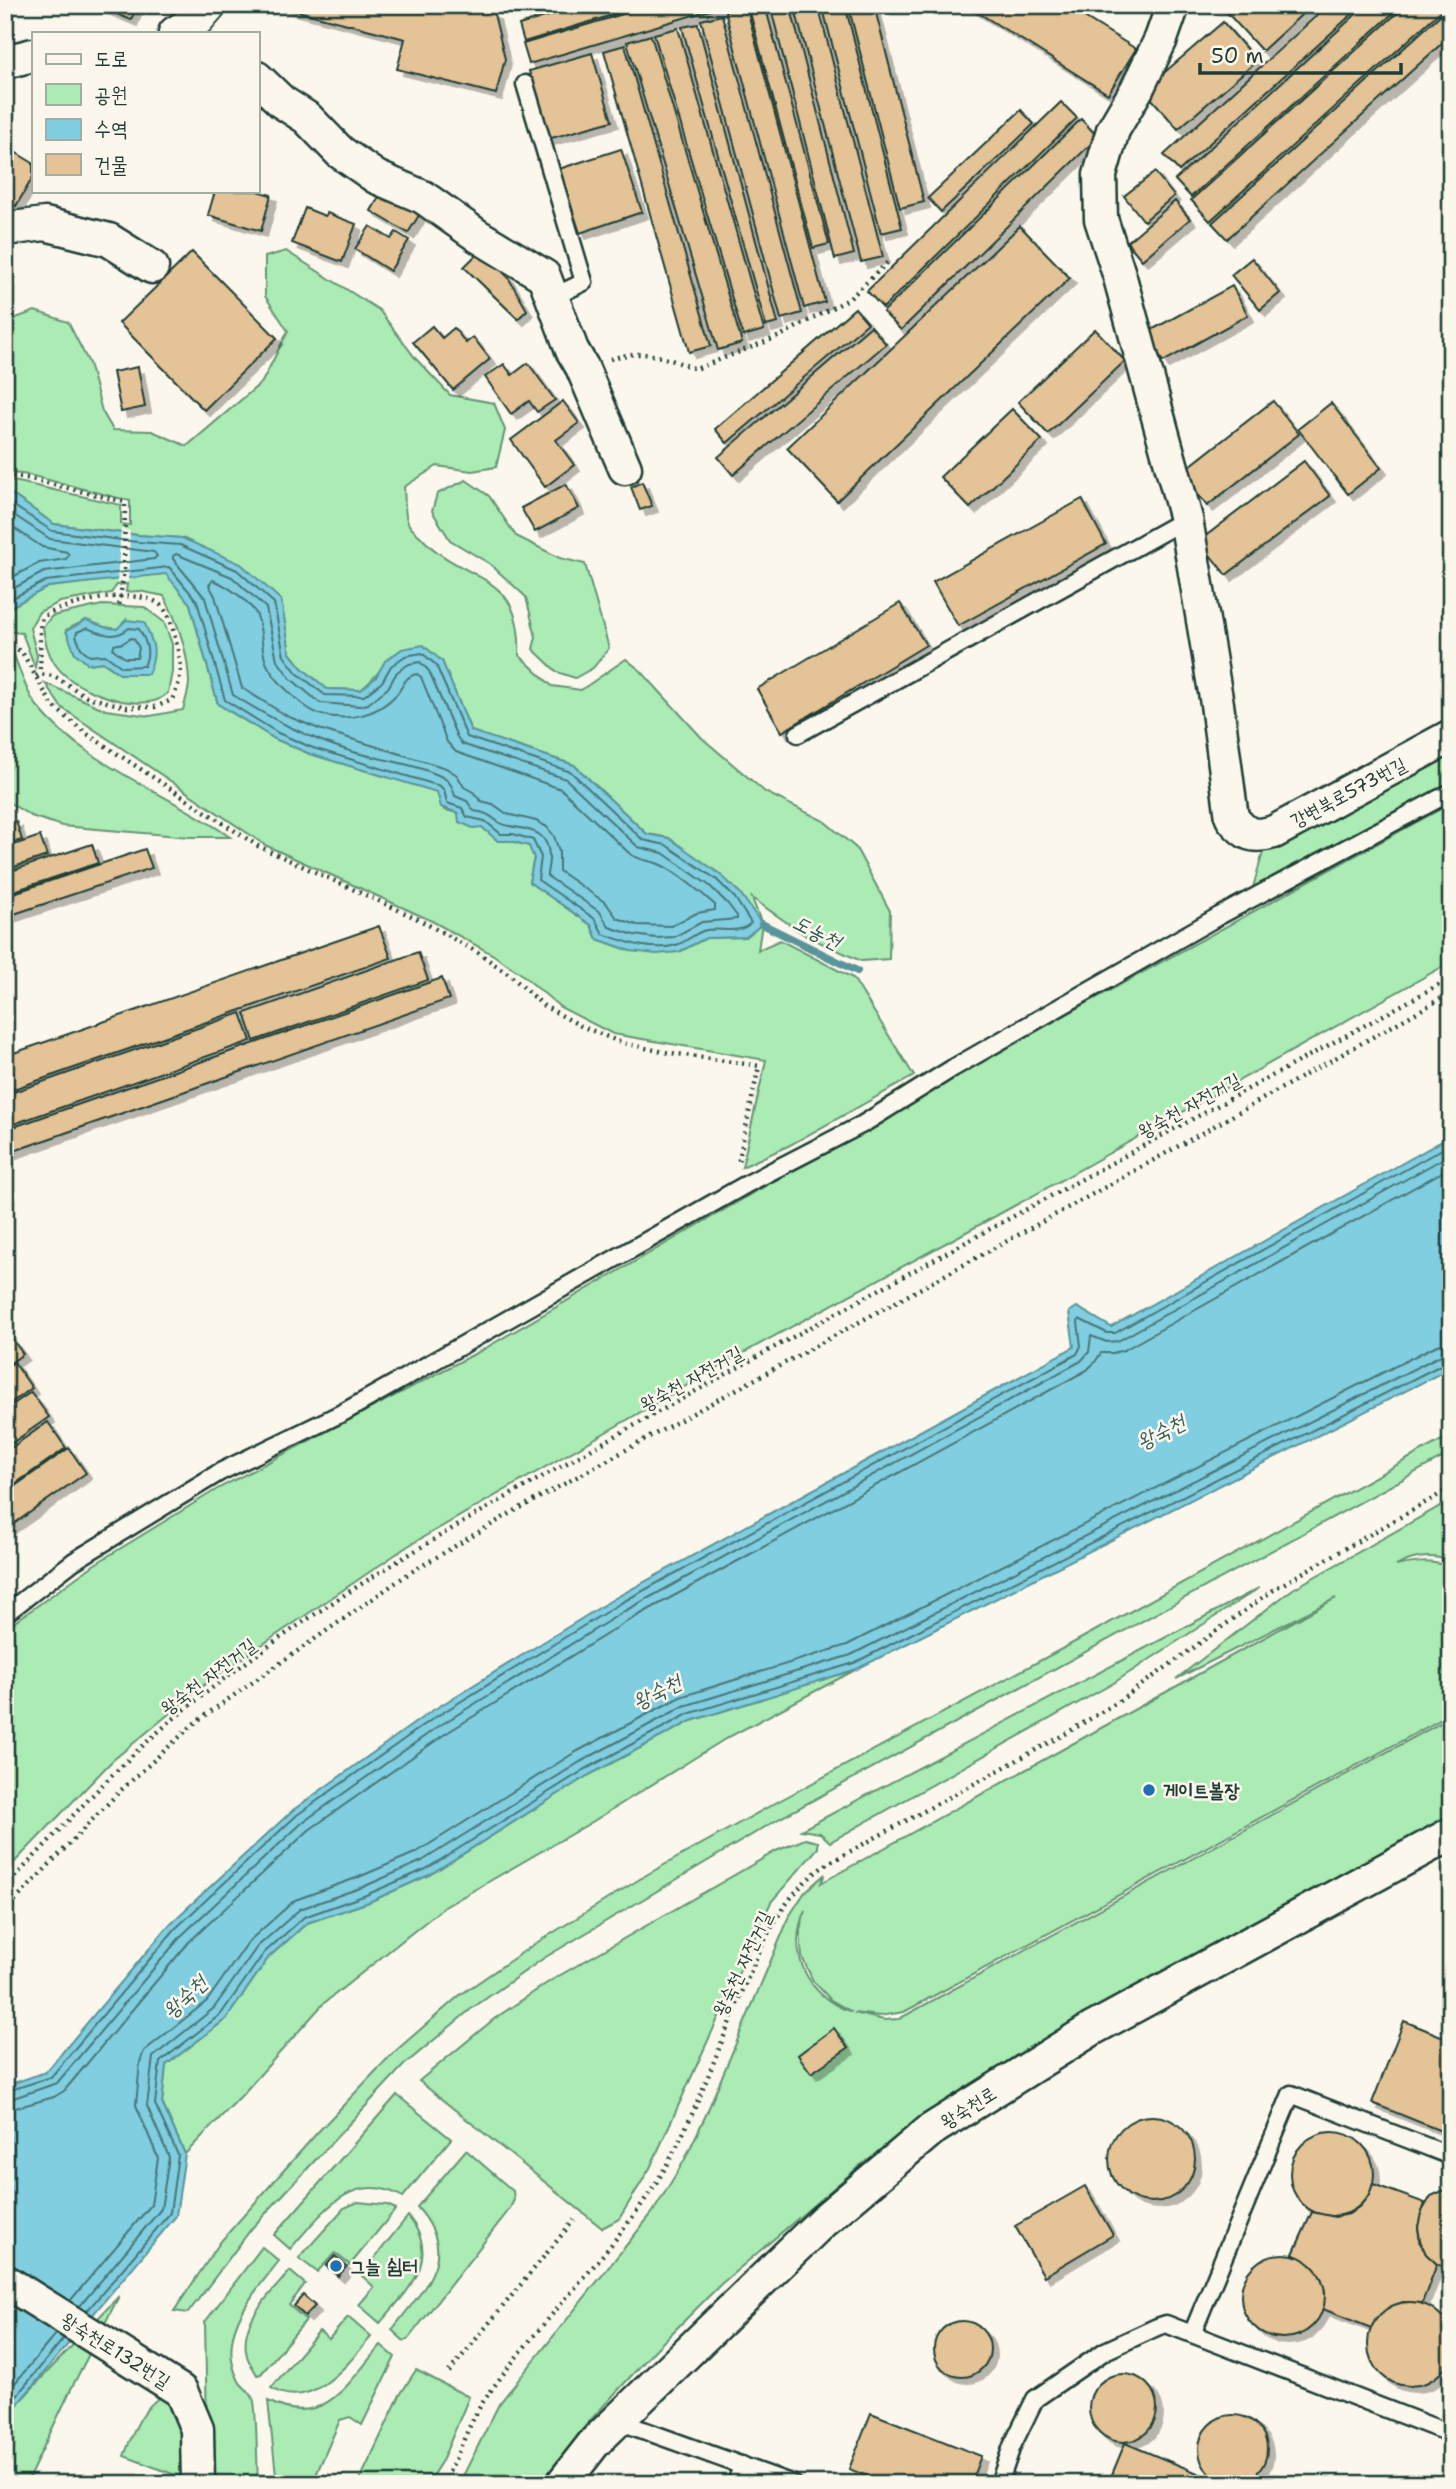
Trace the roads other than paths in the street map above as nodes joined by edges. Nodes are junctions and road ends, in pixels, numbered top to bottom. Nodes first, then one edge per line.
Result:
1 (1173, 5) edge
2 (32, 55) edge
3 (5, 62) edge
4 (259, 80) edge
5 (525, 84) dead end
6 (5, 229) edge
7 (152, 267) dead end
8 (551, 298) junction
9 (625, 468) dead end
10 (1186, 520) junction
11 (798, 734) dead end
12 (1451, 736) edge
13 (1451, 792) edge
14 (5, 1614) edge
15 (1451, 1834) edge
16 (1451, 2156) edge
17 (5, 2281) edge
18 (1192, 2334) junction
19 (618, 2421) junction
20 (1451, 2434) edge
21 (742, 2465) junction
22 (198, 2484) edge
23 (562, 2484) edge
24 (736, 2484) edge
25 (793, 2484) edge
26 (999, 2484) edge

1 - 10 street
2 - 3 street
4 - 8 street
5 - 8 lane
6 - 7 street
8 - 9 street
10 - 11 lane
10 - 12 street, 강변북로573번길
13 - 14 lane
15 - 19 street, 왕숙천로
16 - 18 lane
17 - 22 street, 왕숙천로132번길
18 - 20 lane
18 - 26 lane
19 - 21 lane
19 - 23 street, 왕숙천로
21 - 24 lane
21 - 25 lane

